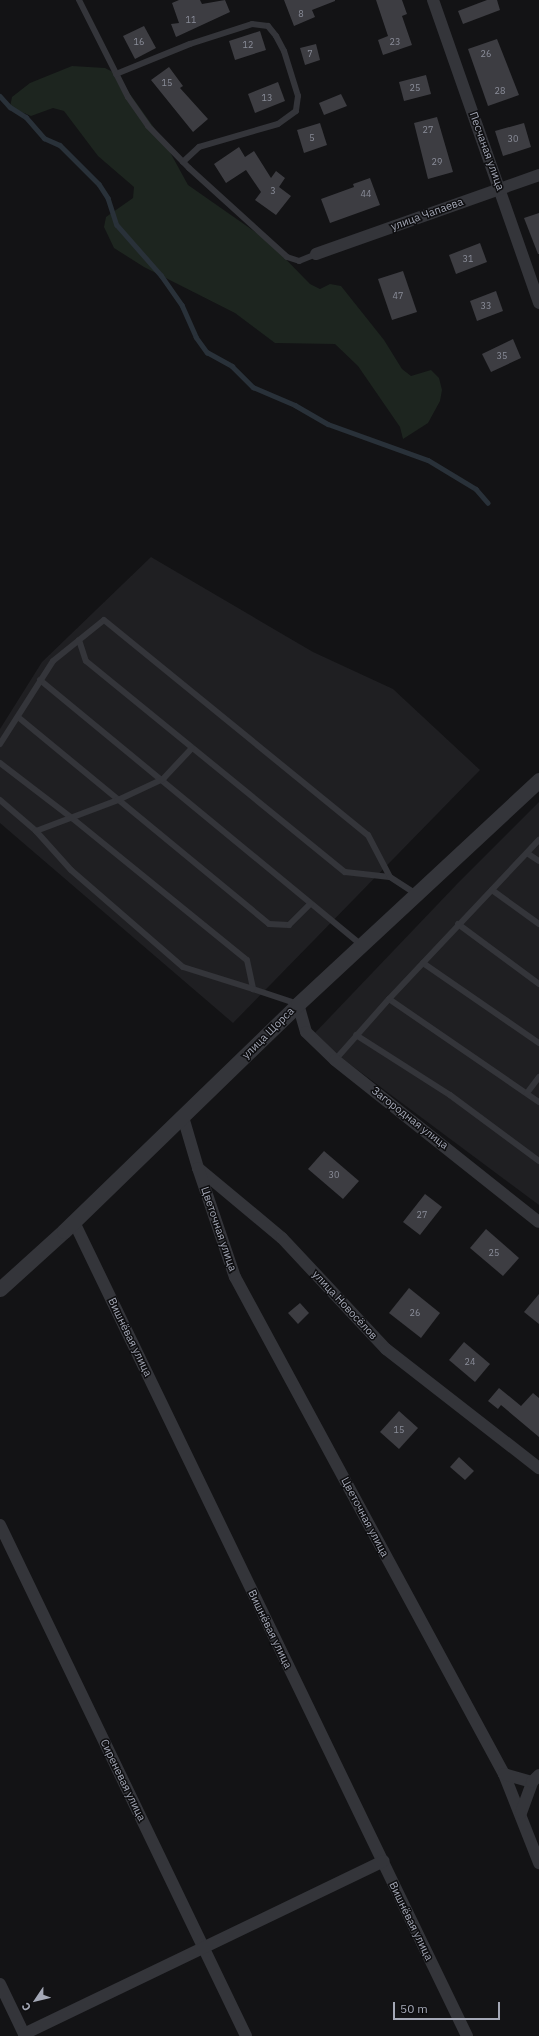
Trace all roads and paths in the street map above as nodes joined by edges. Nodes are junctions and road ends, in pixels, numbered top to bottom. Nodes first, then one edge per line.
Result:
1 (79, 0) edge
2 (433, 0) edge
3 (116, 74) junction
4 (183, 162) junction
5 (539, 175) edge
6 (500, 188) junction
7 (316, 254) joint
8 (539, 304) edge
9 (79, 640) junction
10 (40, 680) junction
11 (18, 717) junction
12 (0, 744) edge
13 (192, 748) junction
14 (0, 763) edge
15 (163, 779) junction
16 (539, 780) edge
17 (0, 800) edge
18 (118, 800) junction
19 (72, 818) junction
20 (36, 831) junction
21 (539, 840) edge
22 (527, 852) junction
23 (539, 861) edge
24 (390, 877) junction
25 (492, 890) junction
26 (416, 894) junction
27 (310, 904) junction
28 (458, 924) junction
29 (539, 924) edge
30 (361, 945) junction
31 (423, 963) junction
32 (539, 984) edge
33 (253, 989) junction
34 (388, 998) junction
35 (298, 1004) junction
36 (356, 1035) junction
37 (539, 1043) edge
38 (335, 1060) junction
39 (539, 1077) edge
40 (527, 1093) junction
41 (539, 1102) edge
42 (183, 1117) junction
43 (539, 1161) edge
44 (198, 1168) junction
45 (74, 1222) junction
46 (539, 1222) edge
47 (0, 1289) edge
48 (539, 1468) edge
49 (0, 1525) edge
50 (504, 1774) junction
51 (536, 1779) edge
52 (521, 1813) junction
53 (383, 1861) junction
54 (539, 1863) edge
55 (203, 1948) junction
56 (0, 1984) edge
57 (24, 2035) edge
58 (246, 2036) edge
59 (467, 2036) edge

1 - 3 lane
2 - 6 street, Песчаная улица
3 - 4 lane
3 - 4 lane
4 - 7 lane
5 - 6 street, улица Чапаева
6 - 7 street, улица Чапаева
6 - 8 street, Песчаная улица
9 - 10 lane
9 - 13 lane
9 - 24 lane
10 - 11 lane
10 - 15 lane
11 - 12 lane
11 - 18 lane
13 - 15 lane
13 - 24 lane
14 - 19 lane
15 - 18 lane
15 - 27 lane
16 - 26 street, улица Щорса
17 - 20 lane
18 - 19 lane
18 - 27 lane
19 - 20 lane
19 - 33 lane
20 - 33 lane
21 - 22 lane
22 - 23 lane
22 - 25 lane
24 - 26 lane
25 - 28 lane
25 - 29 lane
26 - 30 street, улица Щорса
27 - 30 lane
28 - 31 lane
28 - 32 lane
30 - 35 street, улица Щорса
31 - 34 lane
31 - 37 lane
33 - 35 lane
34 - 36 lane
34 - 40 lane
35 - 38 street, Загородная улица
35 - 42 street, улица Щорса
36 - 38 lane
36 - 43 lane
38 - 46 street, Загородная улица
39 - 40 lane
40 - 41 lane
42 - 44 street
42 - 45 street, улица Щорса
44 - 48 street, улица Новосёлов
44 - 50 street, Цветочная улица
45 - 47 street, улица Щорса
45 - 53 street, Вишнёвая улица
49 - 55 street, Сиреневая улица
50 - 51 street
50 - 52 street, Цветочная улица
51 - 52 street
52 - 54 street, Цветочная улица
53 - 55 street
53 - 59 street, Вишнёвая улица
55 - 57 street
55 - 58 street, Сиреневая улица
56 - 57 street

